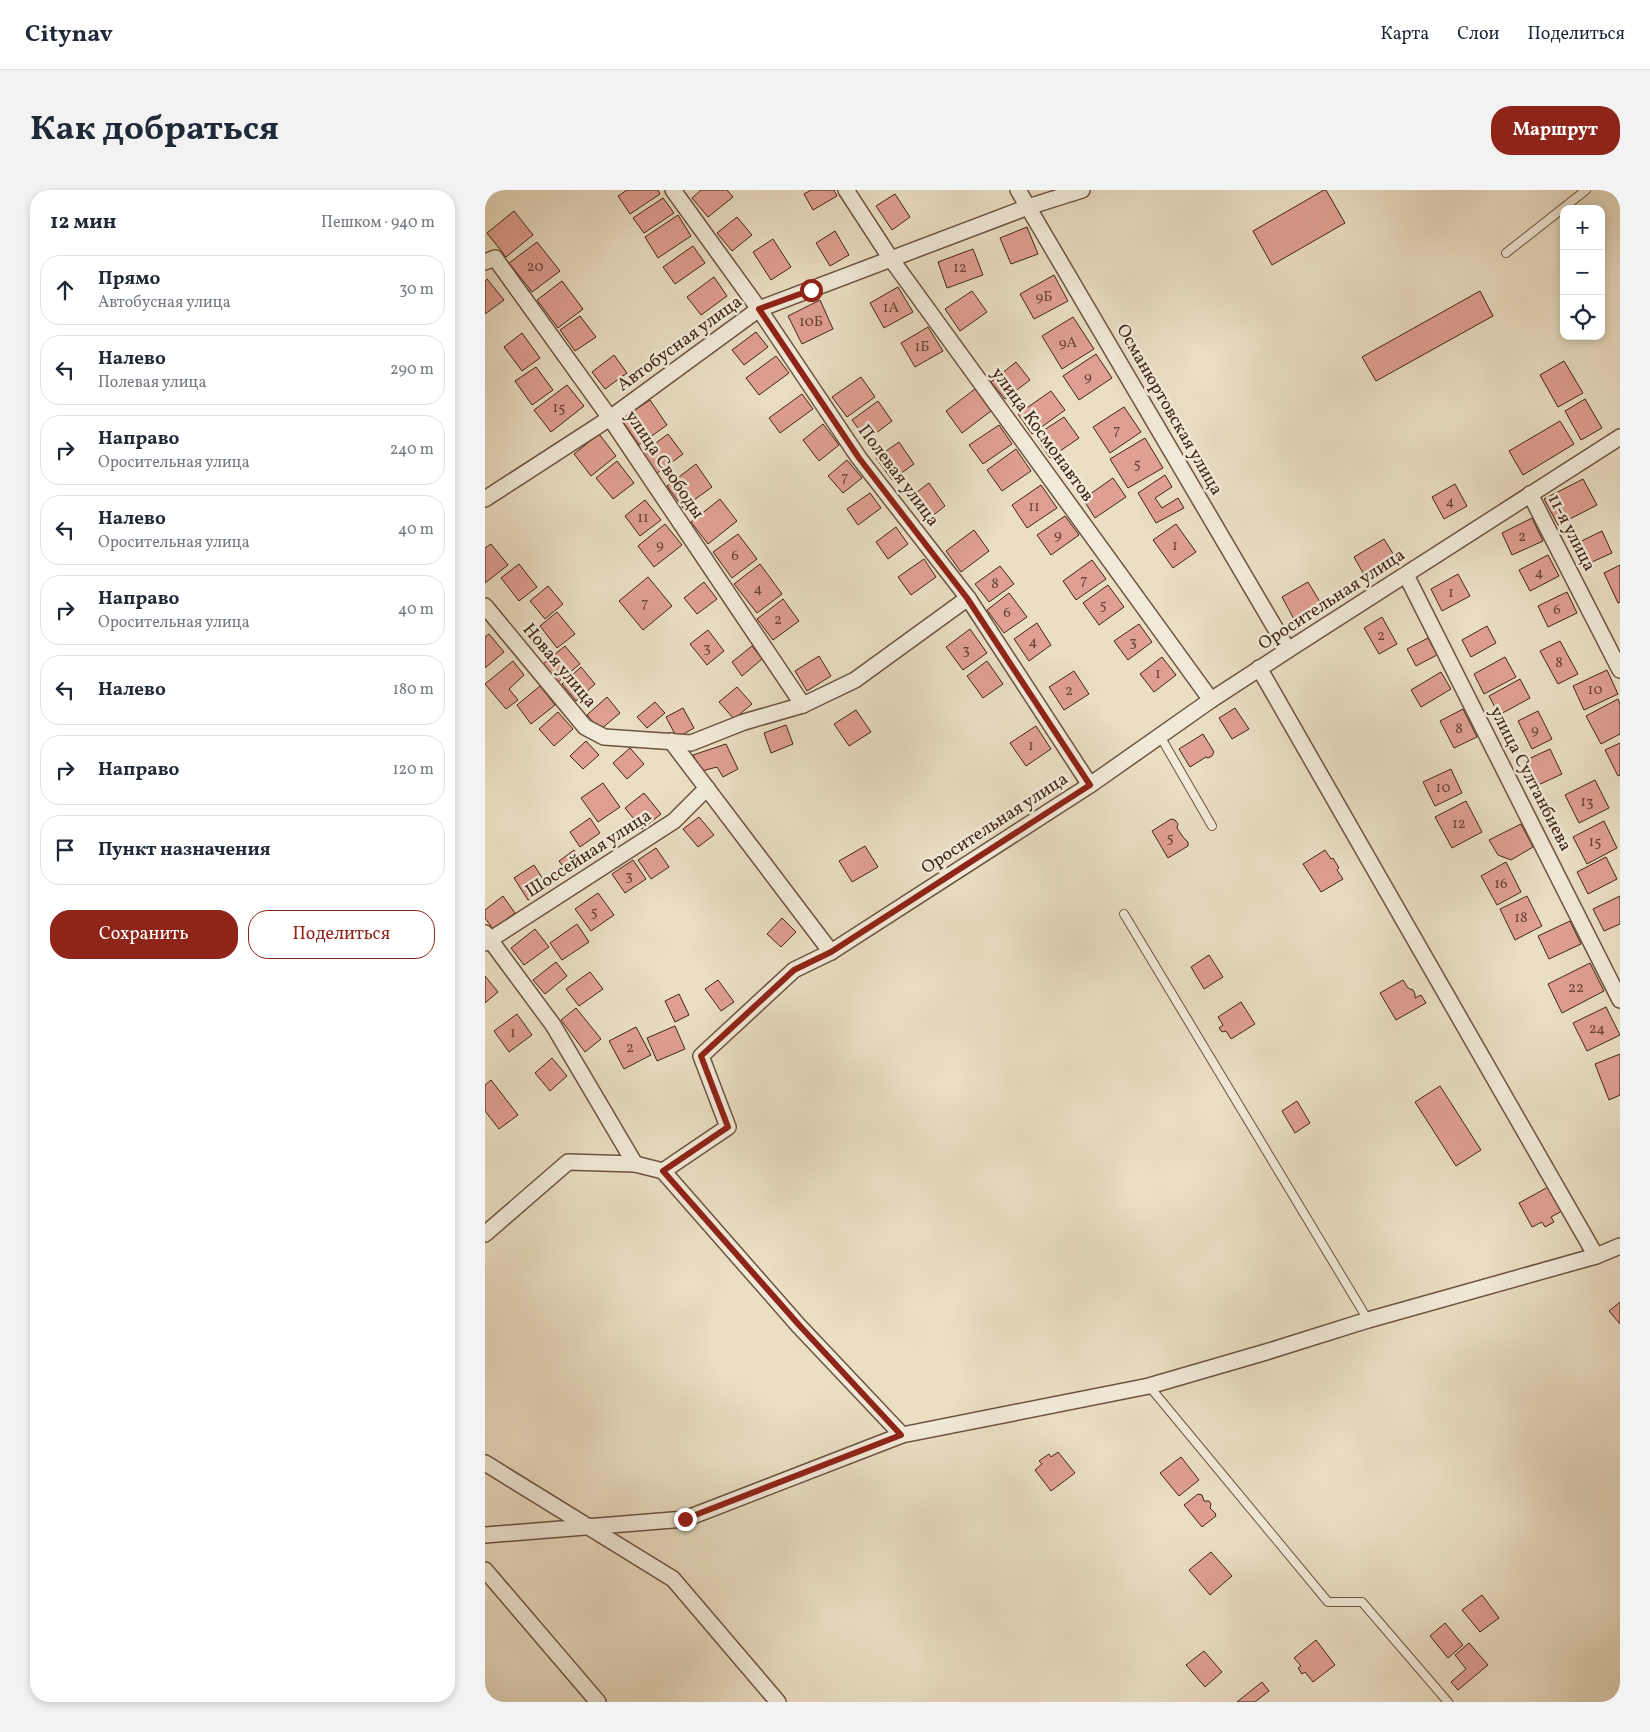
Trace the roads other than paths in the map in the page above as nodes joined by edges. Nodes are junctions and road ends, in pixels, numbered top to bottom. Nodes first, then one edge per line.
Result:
1 (673, 190) edge
2 (846, 190) edge
3 (1018, 190) edge
4 (1082, 190) edge
5 (1585, 190) edge
6 (1027, 207) junction
7 (1506, 253) dead end
8 (891, 259) junction
9 (485, 262) edge
10 (759, 309) junction
11 (610, 418) junction
12 (1620, 437) edge
13 (1530, 494) junction
14 (485, 499) edge
15 (1406, 575) junction
16 (967, 598) junction
17 (485, 606) edge
18 (1288, 650) junction
19 (1259, 668) junction
20 (1620, 670) edge
21 (1211, 700) junction
22 (803, 705) junction
23 (1160, 736) junction
24 (671, 741) junction
25 (1090, 785) junction
26 (707, 788) junction
27 (1212, 826) dead end
28 (1124, 914) dead end
29 (487, 938) edge
30 (831, 952) junction
31 (1620, 1000) edge
32 (635, 1164) junction
33 (663, 1171) junction
34 (485, 1234) edge
35 (1620, 1246) edge
36 (1596, 1256) junction
37 (1368, 1320) junction
38 (1149, 1386) junction
39 (901, 1435) junction
40 (485, 1463) edge
41 (588, 1526) junction
42 (485, 1535) edge
43 (485, 1570) edge
44 (598, 1702) edge
45 (778, 1702) edge
46 (1448, 1702) edge

1 - 10 street, Полевая улица
2 - 8 street, улица Космонавтов
3 - 6 street, Османюртовская улица
4 - 6 street, Автобусная улица
5 - 7 lane
6 - 8 street, Автобусная улица
6 - 18 street, Османюртовская улица
8 - 10 street, Автобусная улица
8 - 21 street, улица Космонавтов
9 - 11 street, улица Свободы
10 - 11 street, Автобусная улица
10 - 16 street, Полевая улица
11 - 14 street, Автобусная улица
11 - 22 street, улица Свободы
12 - 13 street, Оросительная улица
13 - 15 street, Оросительная улица
13 - 20 street, 11-я улица
15 - 18 street, Оросительная улица
15 - 31 street, улица Султанбиева
16 - 22 street, Новая улица
16 - 25 street, Полевая улица
17 - 24 street, Новая улица
18 - 19 street, Оросительная улица
19 - 21 street, Оросительная улица
19 - 36 street
21 - 23 street, Оросительная улица
22 - 24 street, Новая улица
23 - 25 street, Оросительная улица
23 - 27 lane
24 - 26 street
25 - 30 street, Оросительная улица
26 - 29 street, Шоссейная улица
26 - 30 street
28 - 37 lane
29 - 32 street
30 - 33 street, Оросительная улица
32 - 33 street
32 - 34 street
33 - 39 street
35 - 36 street
36 - 37 street
37 - 38 street
38 - 39 street
38 - 46 lane
39 - 41 street
40 - 41 street
41 - 42 street
41 - 45 street
43 - 44 street

